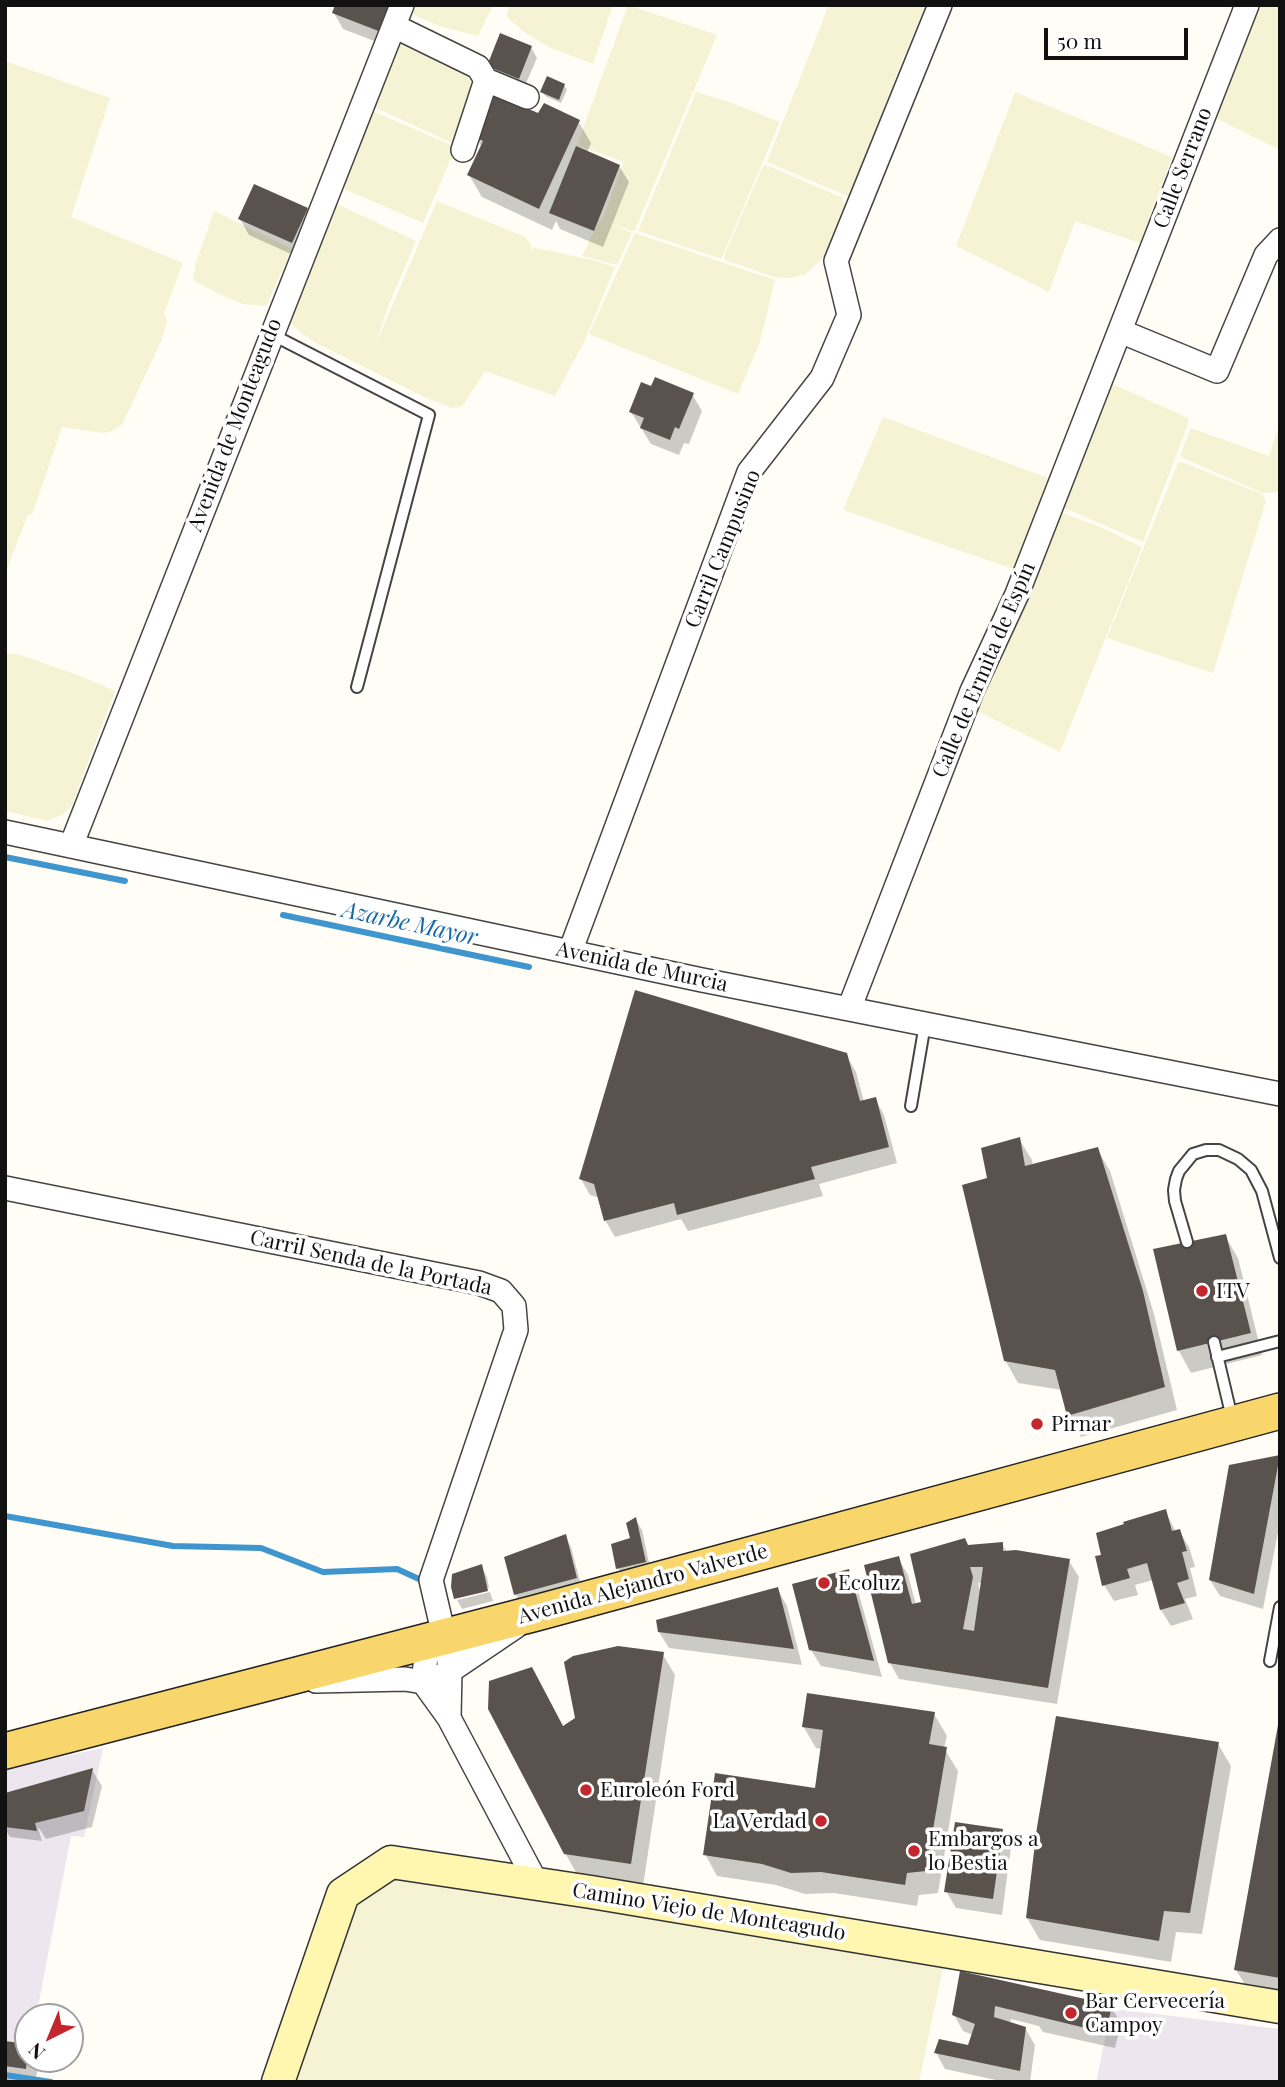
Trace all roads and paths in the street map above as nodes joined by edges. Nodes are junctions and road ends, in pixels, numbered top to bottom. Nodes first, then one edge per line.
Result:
1 (940, 5) edge
2 (1247, 5) edge
3 (398, 15) edge
4 (486, 80) junction
5 (527, 97) dead end
6 (463, 150) dead end
7 (1280, 240) edge
8 (1120, 331) junction
9 (271, 334) junction
10 (357, 687) dead end
11 (5, 832) edge
12 (71, 846) junction
13 (570, 952) junction
14 (849, 1009) junction
15 (925, 1024) junction
16 (1280, 1094) edge
17 (911, 1106) dead end
18 (5, 1188) edge
19 (1187, 1242) dead end
20 (1280, 1258) edge
21 (1280, 1341) edge
22 (1214, 1342) dead end
23 (1217, 1357) junction
24 (1280, 1411) edge
25 (1234, 1424) junction
26 (1280, 1607) edge
27 (536, 1613) junction
28 (436, 1638) junction
29 (1270, 1661) dead end
30 (450, 1671) junction
31 (275, 1681) junction
32 (423, 1682) junction
33 (449, 1718) junction
34 (5, 1751) edge
35 (537, 1884) junction
36 (1280, 2007) edge
37 (278, 2082) edge

1 - 13 street, Carril Campusino
2 - 8 street, Calle Serrano
3 - 4 street
3 - 9 street, Avenida de Monteagudo
4 - 5 street
4 - 6 street
7 - 8 street
8 - 14 street, Calle de Ermita de Espín
9 - 10 lane
9 - 12 street, Avenida de Monteagudo
11 - 12 street, Avenida de Murcia
12 - 13 street, Avenida de Murcia
13 - 14 street, Avenida de Murcia
14 - 15 street, Avenida de Murcia
15 - 16 street, Avenida de Murcia
15 - 17 lane
18 - 28 street, Carril Senda de la Portada
19 - 20 lane
21 - 23 lane
22 - 23 lane
23 - 25 lane
24 - 25 main road, Avenida Alejandro Valverde
25 - 27 main road, Avenida Alejandro Valverde
26 - 29 lane
27 - 28 main road, Avenida Alejandro Valverde
27 - 30 street
28 - 30 street, Carril Senda de la Portada
28 - 31 main road, Avenida Alejandro Valverde
28 - 32 street
30 - 32 street
30 - 33 street, Carril Senda de la Portada
31 - 32 street
31 - 34 main road, Avenida Alejandro Valverde
32 - 33 street
33 - 35 street
35 - 36 street, Camino Viejo de Monteagudo
35 - 37 street, Camino Viejo de Monteagudo

